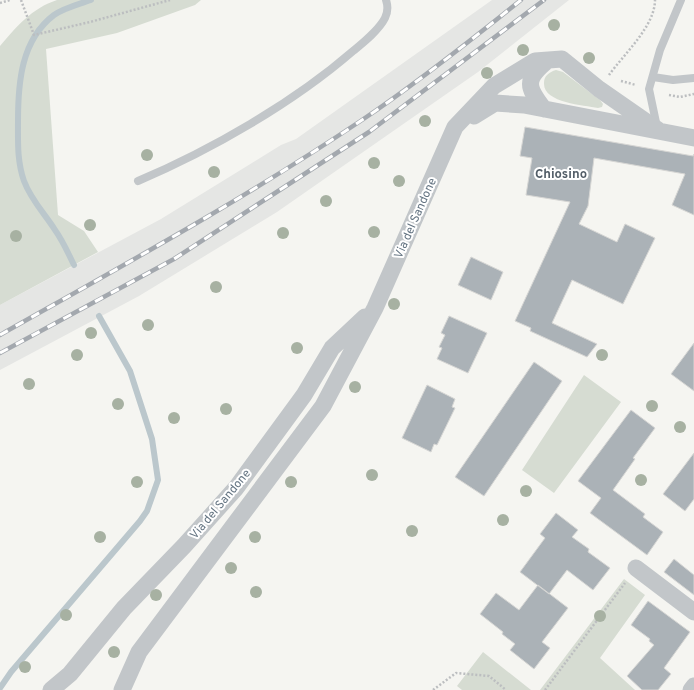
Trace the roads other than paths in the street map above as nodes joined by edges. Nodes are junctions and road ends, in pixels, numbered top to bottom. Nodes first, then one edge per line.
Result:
1 (386, 0) edge
2 (681, 0) edge
3 (548, 60) junction
4 (653, 77) junction
5 (694, 78) edge
6 (544, 109) junction
7 (455, 128) junction
8 (658, 130) junction
9 (694, 138) edge
10 (138, 181) dead end
11 (375, 308) junction
12 (636, 568) road end
13 (694, 612) edge
14 (694, 686) edge
15 (51, 690) edge
16 (122, 690) edge
17 (691, 690) edge

1 - 10 lane
2 - 4 lane
3 - 6 street
3 - 7 street, Via del Sandone
3 - 8 street
4 - 5 lane
4 - 8 lane
6 - 7 street
6 - 8 street
7 - 11 street, Via del Sandone
8 - 9 street
11 - 15 street, Via del Sandone
11 - 16 street, Via del Sandone
12 - 13 street
14 - 17 street

